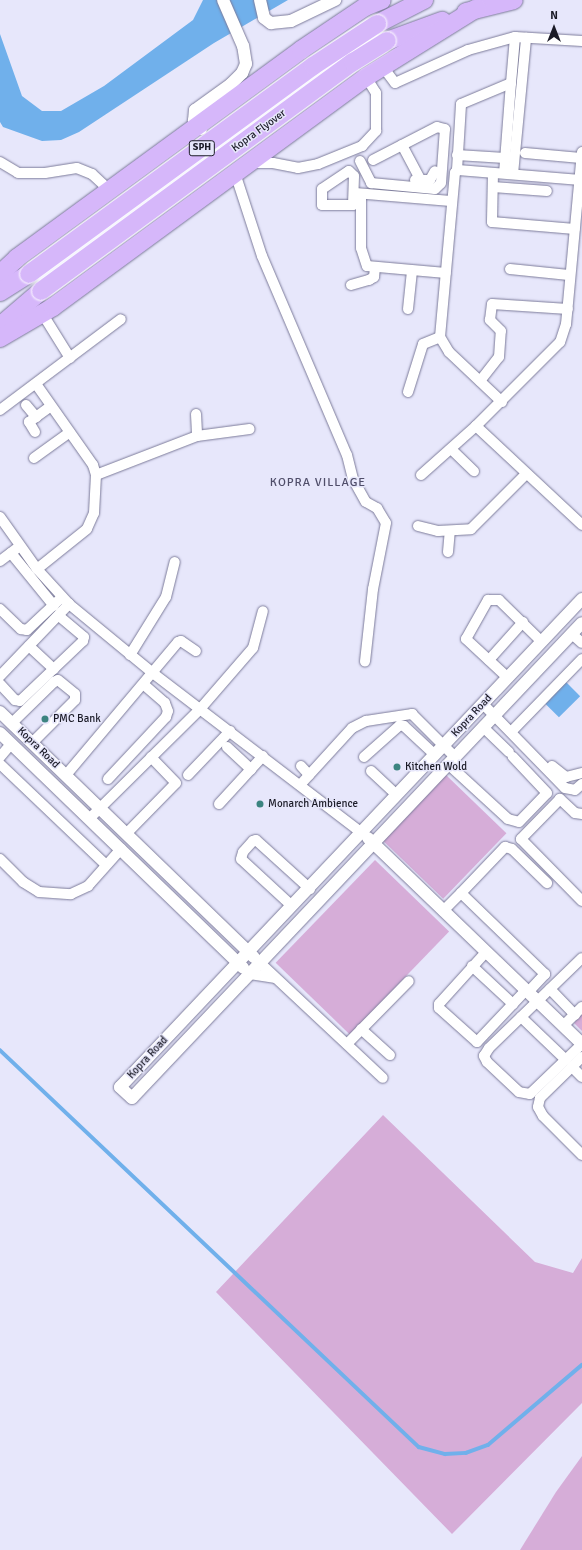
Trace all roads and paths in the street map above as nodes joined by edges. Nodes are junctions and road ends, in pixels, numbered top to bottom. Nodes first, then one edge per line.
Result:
1 (223, 0) edge
2 (260, 0) edge
3 (382, 0) edge
4 (424, 0) edge
5 (514, 0) edge
6 (329, 1) edge
7 (476, 8) junction
8 (520, 38) junction
9 (582, 41) edge
10 (383, 67) junction
11 (366, 77) junction
12 (511, 83) junction
13 (199, 127) junction
14 (402, 145) junction
15 (457, 155) junction
16 (582, 155) edge
17 (518, 157) junction
18 (373, 160) dead end
19 (360, 161) dead end
20 (0, 162) edge
21 (237, 167) junction
22 (493, 173) junction
23 (509, 173) junction
24 (438, 174) junction
25 (455, 174) junction
26 (581, 180) edge
27 (493, 187) junction
28 (109, 190) junction
29 (548, 191) dead end
30 (451, 200) junction
31 (574, 229) junction
32 (375, 268) junction
33 (510, 269) dead end
34 (412, 271) junction
35 (0, 274) edge
36 (446, 274) junction
37 (569, 275) junction
38 (351, 285) dead end
39 (0, 292) edge
40 (408, 309) dead end
41 (568, 309) junction
42 (42, 313) junction
43 (121, 319) dead end
44 (0, 326) edge
45 (440, 337) junction
46 (0, 338) edge
47 (70, 358) junction
48 (480, 381) junction
49 (36, 384) junction
50 (408, 392) dead end
51 (502, 402) junction
52 (26, 405) dead end
53 (52, 406) junction
54 (0, 410) edge
55 (196, 414) dead end
56 (36, 417) junction
57 (476, 426) junction
58 (250, 429) dead end
59 (35, 432) dead end
60 (70, 432) junction
61 (197, 436) junction
62 (451, 449) junction
63 (34, 458) dead end
64 (474, 471) dead end
65 (526, 474) junction
66 (96, 475) junction
67 (421, 475) dead end
68 (0, 517) edge
69 (582, 525) edge
70 (418, 526) dead end
71 (450, 531) junction
72 (20, 546) junction
73 (448, 552) dead end
74 (11, 553) junction
75 (0, 561) edge
76 (175, 562) dead end
77 (37, 569) junction
78 (582, 599) edge
79 (66, 601) junction
80 (54, 606) junction
81 (0, 609) edge
82 (263, 611) dead end
83 (59, 616) junction
84 (522, 622) junction
85 (582, 623) edge
86 (572, 634) junction
87 (541, 641) junction
88 (582, 643) edge
89 (29, 646) junction
90 (196, 651) dead end
91 (130, 655) junction
92 (582, 659) edge
93 (489, 660) junction
94 (365, 662) dead end
95 (54, 669) junction
96 (154, 674) junction
97 (0, 676) edge
98 (507, 677) junction
99 (0, 684) edge
100 (144, 685) junction
101 (483, 704) junction
102 (201, 708) junction
103 (0, 712) edge
104 (494, 715) junction
105 (12, 723) junction
106 (483, 727) junction
107 (230, 731) junction
108 (511, 732) junction
109 (0, 733) edge
110 (32, 742) junction
111 (11, 744) junction
112 (444, 746) junction
113 (227, 747) dead end
114 (539, 754) dead end
115 (435, 755) junction
116 (263, 756) junction
117 (0, 757) edge
118 (151, 757) junction
119 (364, 757) dead end
120 (452, 761) junction
121 (0, 764) edge
122 (300, 766) dead end
123 (251, 769) junction
124 (371, 771) dead end
125 (582, 773) edge
126 (66, 775) junction
127 (188, 775) dead end
128 (309, 775) junction
129 (108, 779) dead end
130 (582, 784) edge
131 (300, 785) junction
132 (397, 795) junction
133 (219, 804) dead end
134 (100, 808) junction
135 (582, 814) edge
136 (89, 819) junction
137 (361, 832) junction
138 (126, 834) junction
139 (373, 843) junction
140 (121, 849) junction
141 (0, 859) edge
142 (106, 865) junction
143 (547, 883) dead end
144 (310, 889) junction
145 (461, 893) junction
146 (582, 901) edge
147 (292, 906) junction
148 (443, 911) junction
149 (248, 952) junction
150 (486, 952) junction
151 (582, 958) edge
152 (238, 963) junction
153 (260, 963) junction
154 (472, 966) junction
155 (250, 974) junction
156 (276, 978) junction
157 (409, 981) dead end
158 (550, 989) junction
159 (527, 991) junction
160 (538, 1001) junction
161 (513, 1004) junction
162 (578, 1011) edge
163 (521, 1017) junction
164 (563, 1026) junction
165 (361, 1029) junction
166 (347, 1044) junction
167 (582, 1044) edge
168 (390, 1055) dead end
169 (582, 1057) edge
170 (569, 1064) junction
171 (582, 1077) edge
172 (383, 1078) dead end
173 (582, 1155) edge

1 - 13 street
2 - 6 street
3 - 13 highway
4 - 39 highway, Kopra Flyover / SPH, bridge
5 - 7 highway, SPH
7 - 10 highway
7 - 44 highway, Kopra Flyover / SPH, bridge
8 - 9 street
8 - 10 street
8 - 12 street
8 - 17 street
10 - 11 highway
11 - 21 highway
11 - 21 street
12 - 15 street
12 - 17 street
13 - 28 highway
14 - 18 street
14 - 24 street
14 - 24 street
15 - 17 street
15 - 25 street
16 - 17 street
16 - 26 street
17 - 23 street
19 - 24 street
20 - 28 street
21 - 42 highway
21 - 94 street
22 - 23 street
22 - 25 street
22 - 27 street
23 - 26 street
24 - 25 street
25 - 30 street
26 - 31 street
27 - 29 street
27 - 31 street
28 - 35 highway
30 - 32 street
30 - 36 street
31 - 37 street
32 - 34 street
32 - 38 street
33 - 37 street
34 - 36 street
34 - 40 street
36 - 45 street
37 - 41 street
41 - 48 street
41 - 51 street
42 - 46 highway
42 - 47 street
43 - 47 street
45 - 48 street
45 - 50 street
47 - 49 street
48 - 51 street
49 - 53 street
49 - 54 street
51 - 57 street
52 - 56 street
53 - 56 street
53 - 60 street
55 - 61 street
56 - 59 street
57 - 62 street
57 - 65 street
58 - 61 street
60 - 63 street
60 - 66 street
61 - 66 street
62 - 64 street
62 - 67 street
65 - 69 street
65 - 71 street
66 - 77 street
68 - 72 street
70 - 71 street
71 - 73 street
72 - 74 street
72 - 77 street
74 - 75 street
74 - 80 street
76 - 91 street
77 - 79 street
78 - 87 street, Kopra Road
79 - 80 street
79 - 83 street
79 - 91 street
80 - 81 street
82 - 102 street
83 - 89 street
83 - 95 street
84 - 87 street
84 - 93 street
84 - 93 street
85 - 86 street, Kopra Road
86 - 88 street
86 - 104 street, Kopra Road
87 - 98 street, Kopra Road
89 - 95 street
89 - 97 street
90 - 96 street
91 - 96 street
92 - 108 street
93 - 98 street
95 - 99 street
96 - 100 street
96 - 102 street
98 - 101 street, Kopra Road
100 - 126 street
100 - 129 street
101 - 104 street
101 - 112 street, Kopra Road
102 - 107 street
102 - 118 street
103 - 105 street, Kopra Road
104 - 106 street, Kopra Road
104 - 108 street
105 - 110 street, Kopra Road
105 - 110 street
106 - 120 street, Kopra Road
106 - 120 street
107 - 116 street
107 - 127 street
108 - 130 street
109 - 111 street, Kopra Road
110 - 126 street, Kopra Road
111 - 117 street
111 - 136 street, Kopra Road
112 - 115 street, Kopra Road
112 - 120 street
112 - 128 street
113 - 123 street
114 - 125 street
115 - 119 street
115 - 132 street, Kopra Road
116 - 123 street
116 - 131 street
118 - 134 street
118 - 138 street
120 - 139 street, Kopra Road
121 - 142 street
122 - 128 street
123 - 133 street
124 - 132 street
126 - 134 street, Kopra Road
128 - 131 street
131 - 137 street
132 - 137 street, Kopra Road
134 - 136 street
134 - 138 street, Kopra Road
135 - 146 street
136 - 140 street, Kopra Road
137 - 139 street
137 - 144 street, Kopra Road
138 - 149 street, Kopra Road
139 - 148 street
139 - 153 street, Kopra Road
140 - 142 street
140 - 152 street, Kopra Road
141 - 142 street
143 - 145 street
144 - 147 street, Kopra Road
144 - 147 street
145 - 148 street
145 - 159 street
147 - 149 street, Kopra Road
148 - 150 street
149 - 152 street, Kopra Road
149 - 153 street, Kopra Road
150 - 154 street
150 - 159 street
151 - 158 street
152 - 155 street, Kopra Road
152 - 155 street, Kopra Road
153 - 155 street, Kopra Road
153 - 156 street
154 - 161 street
154 - 161 street
155 - 156 street
156 - 166 street
157 - 165 street
158 - 160 street
158 - 162 street
159 - 160 street
159 - 161 street
160 - 163 street
160 - 164 street
162 - 164 street
163 - 170 street
163 - 170 street
164 - 167 street
165 - 166 street
165 - 168 street
166 - 172 street
167 - 170 street
169 - 170 street
170 - 171 street
170 - 173 street

